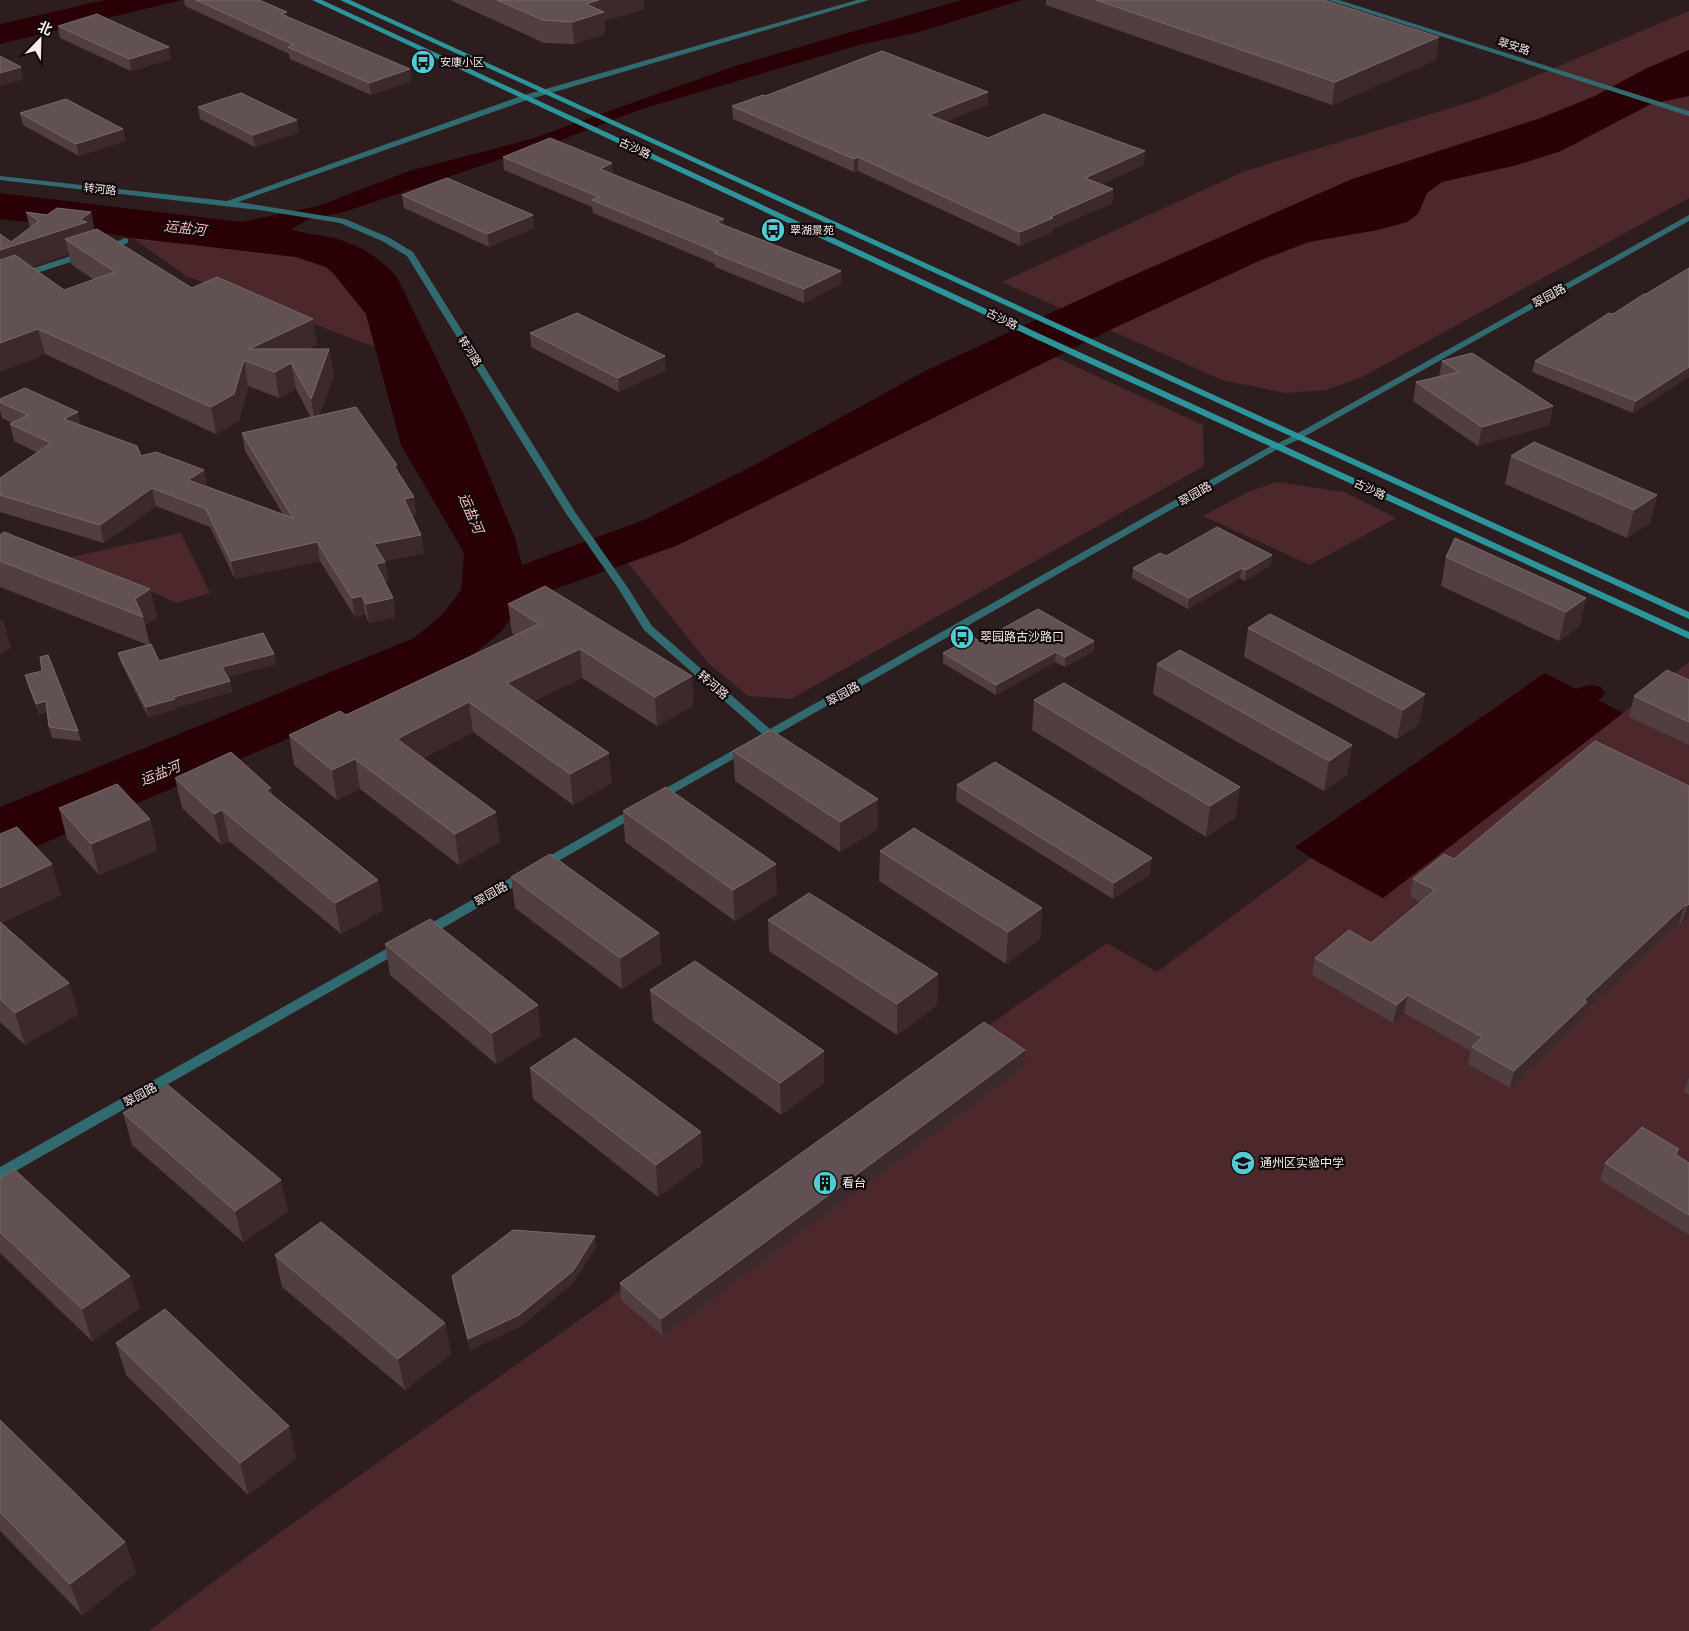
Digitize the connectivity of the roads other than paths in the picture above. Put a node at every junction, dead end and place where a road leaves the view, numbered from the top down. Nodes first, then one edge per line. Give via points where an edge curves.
1 (316, 0) edge
2 (344, 0) edge
3 (866, 0) edge
4 (1332, 0) edge
5 (546, 91) junction
6 (524, 98) junction
7 (1689, 114) edge
8 (0, 178) edge
9 (226, 203) junction
10 (1689, 218) edge
11 (125, 241) dead end
12 (0, 282) edge
13 (1296, 437) junction
14 (1278, 446) junction
15 (1689, 616) edge
16 (1689, 636) edge
17 (769, 734) junction
18 (0, 1174) edge

1 - 6 main road, 古沙路
2 - 5 main road, 古沙路
3 - 5 street
4 - 7 street, 翠安路
5 - 6 street
5 - 13 main road, 古沙路
6 - 9 street
6 - 14 main road, 古沙路
8 - 9 street, 转河路
9 - 17 street, 转河路 via 342,221 385,239 410,254 570,512 648,628
10 - 13 street, 翠园路
11 - 12 street
13 - 14 street, 翠园路
13 - 15 main road, 古沙路
14 - 16 main road, 古沙路
14 - 17 street, 翠园路
17 - 18 street, 翠园路

